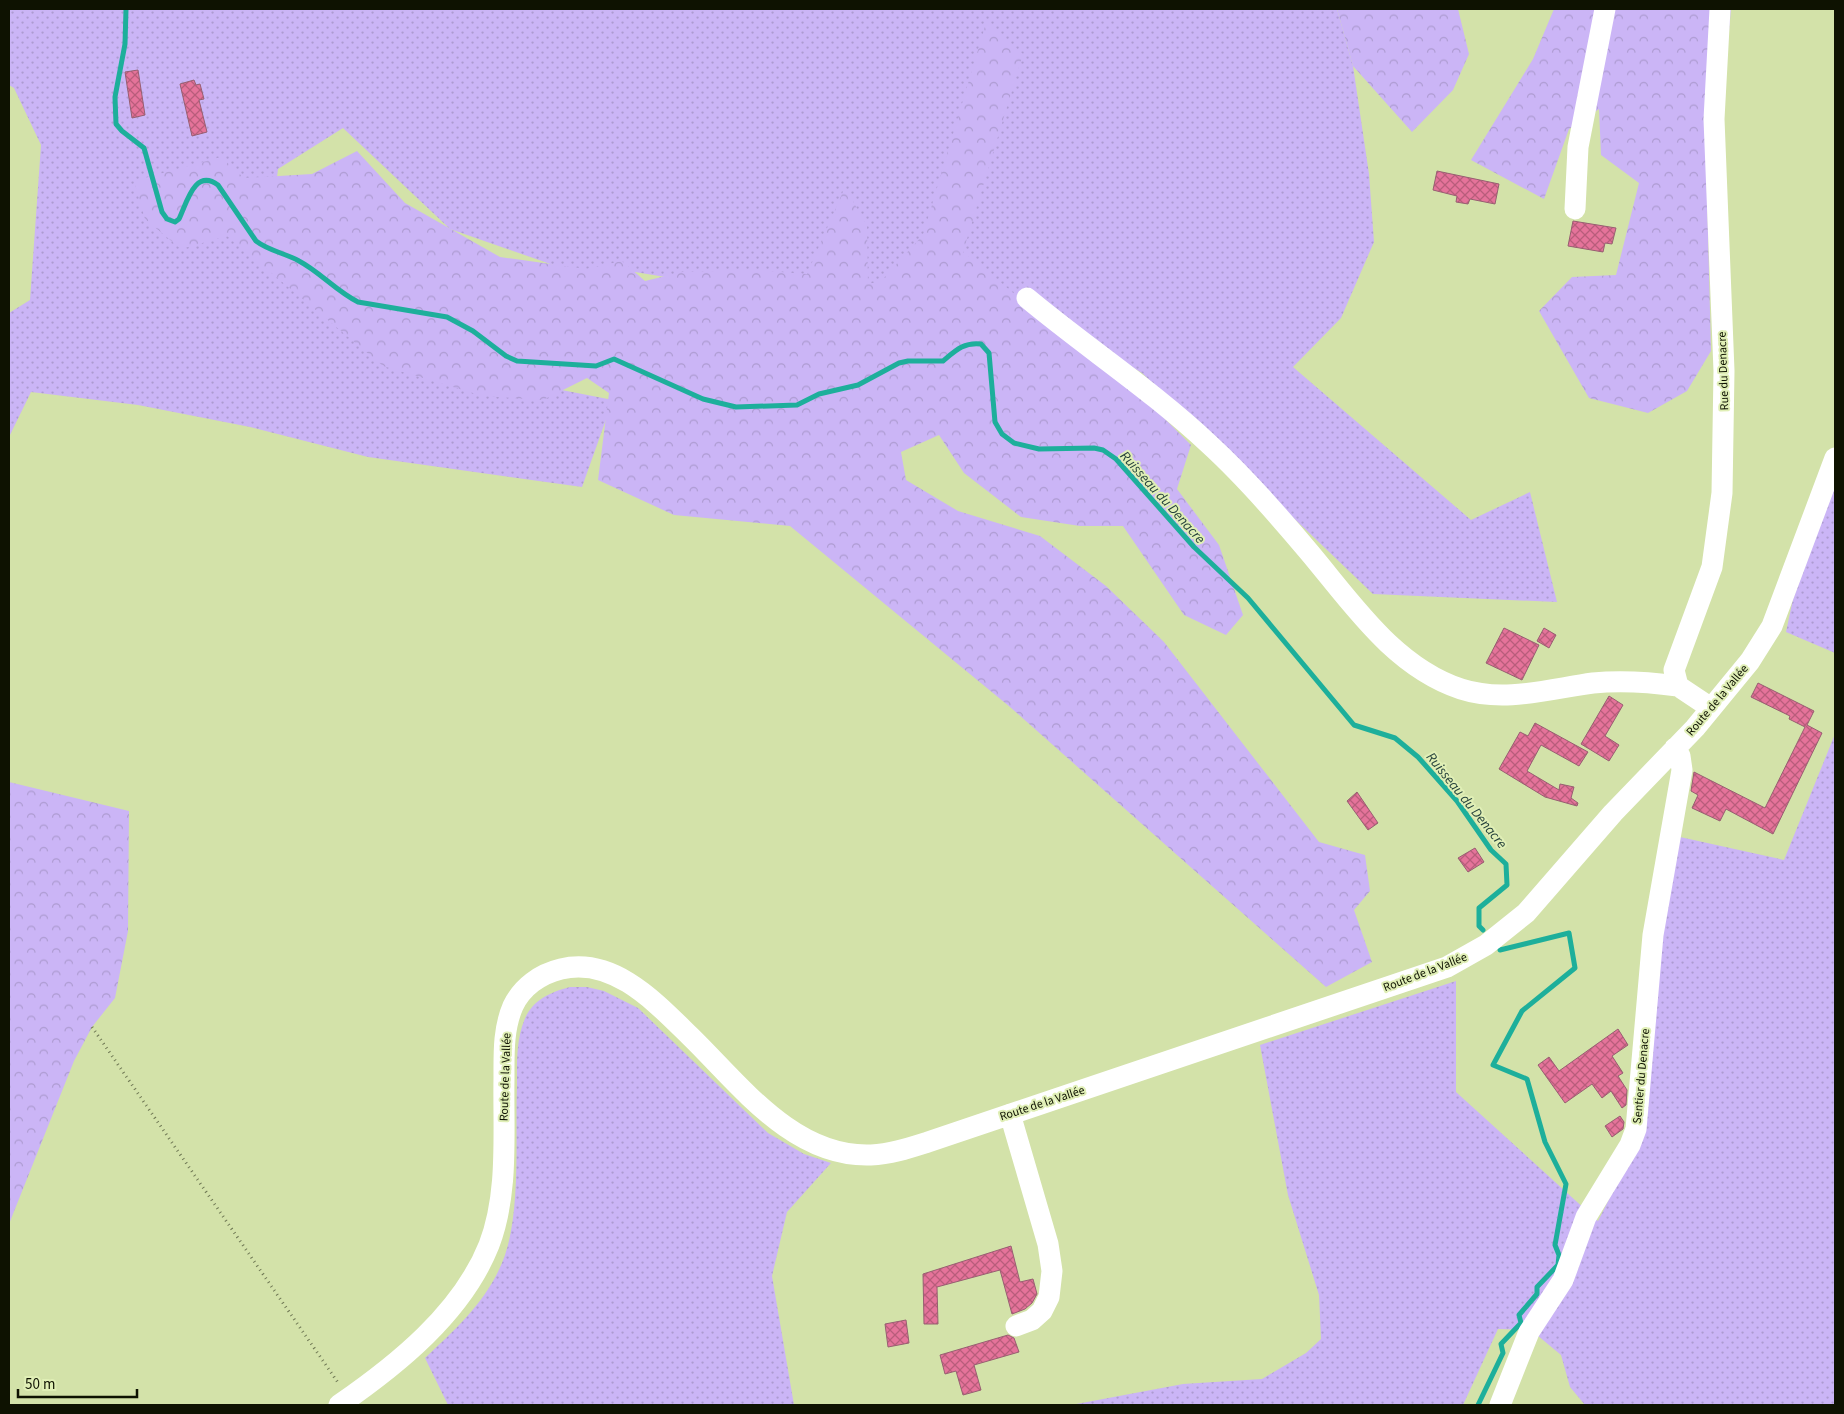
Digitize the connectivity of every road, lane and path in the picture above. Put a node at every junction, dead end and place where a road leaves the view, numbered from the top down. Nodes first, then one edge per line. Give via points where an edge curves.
1 (1605, 9) edge
2 (1720, 9) edge
3 (1575, 209) dead end
4 (1027, 298) dead end
5 (1835, 458) edge
6 (1678, 686) junction
7 (1711, 708) junction
8 (1675, 748) junction
9 (92, 1027) dead end
10 (1010, 1114) junction
11 (1016, 1326) dead end
12 (344, 1402) edge
13 (1500, 1405) edge

1 - 3 street via 1578,147
2 - 6 street, Rue du Denacre via 1714,119 1724,372 1722,493 1712,567 1676,663 1674,677
4 - 6 street via 1134,379 1206,441 1255,490 1374,629 1412,662 1443,682 1489,695 1523,694 1595,683 1642,681
5 - 7 street, Route de la Vallée via 1772,626 1750,661
6 - 7 street
7 - 8 street, Route de la Vallée
8 - 10 street, Route de la Vallée via 1526,913 1468,957 1420,977
8 - 13 street, Sentier du Denacre via 1682,770 1653,935 1636,1129 1630,1145 1586,1217 1563,1280 1529,1332
9 - 12 path via 321,1356
10 - 11 street via 1048,1244 1052,1271 1049,1297 1042,1311 1032,1320
10 - 12 street, Route de la Vallée via 888,1153 860,1155 830,1149 800,1136 776,1120 665,1012 630,983 590,968 563,968 544,975 522,991 507,1025 501,1189 494,1228 485,1254 463,1292 425,1334

